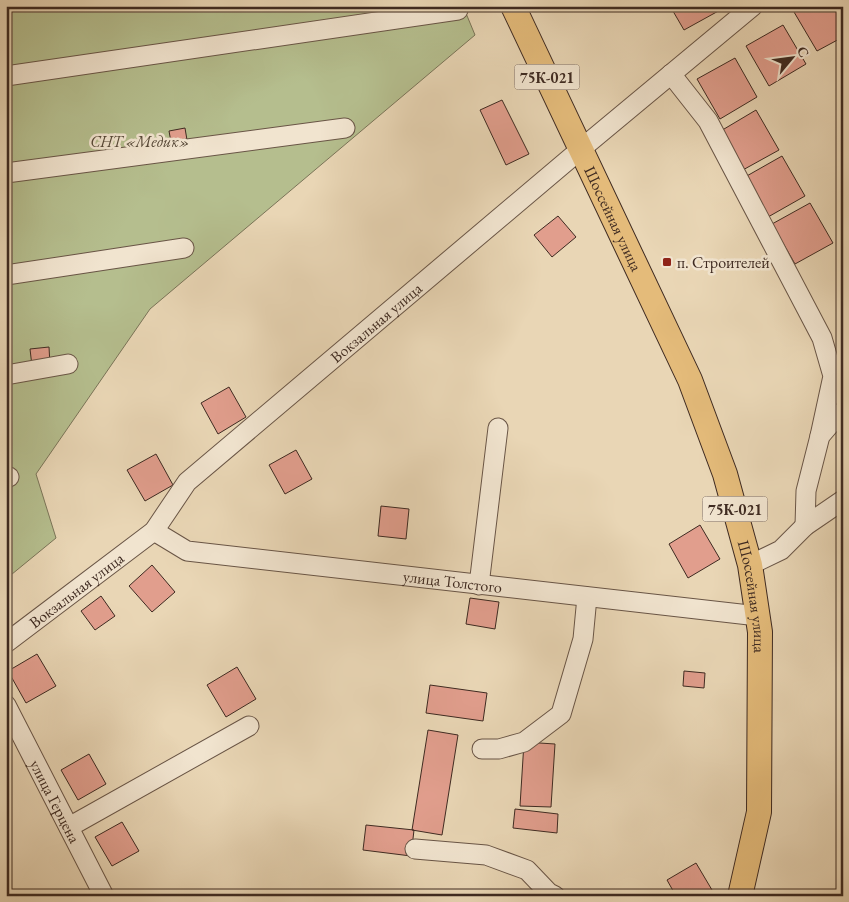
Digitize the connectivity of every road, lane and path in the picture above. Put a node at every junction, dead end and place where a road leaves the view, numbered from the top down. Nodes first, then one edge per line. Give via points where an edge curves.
1 (514, 6) edge
2 (753, 6) edge
3 (458, 10) dead end
4 (671, 74) junction
5 (6, 76) edge
6 (345, 128) dead end
7 (581, 149) junction
8 (6, 173) edge
9 (184, 248) dead end
10 (6, 274) edge
11 (68, 364) dead end
12 (6, 376) edge
13 (843, 412) edge
14 (498, 428) dead end
15 (820, 436) junction
16 (843, 500) edge
17 (805, 526) junction
18 (154, 531) junction
19 (750, 565) junction
20 (479, 585) junction
21 (587, 597) junction
22 (758, 616) junction
23 (6, 643) edge
24 (6, 705) edge
25 (249, 726) dead end
26 (482, 749) dead end
27 (69, 827) junction
28 (415, 848) dead end
29 (104, 896) edge
30 (555, 896) edge
31 (740, 896) edge

1 - 7 main road, 75К-021
2 - 4 street, Вокзальная улица
3 - 5 street
4 - 7 street, Вокзальная улица
4 - 15 street via 708,121 822,338 833,376
6 - 8 street
7 - 18 street, Вокзальная улица via 187,482
7 - 19 main road, Шоссейная улица / 75К-021 via 690,380 725,474
9 - 10 street
11 - 12 street
13 - 15 street
14 - 20 street
15 - 17 street via 806,491
16 - 17 street
17 - 19 street via 781,550
18 - 20 street, улица Толстого via 187,551
18 - 23 street, Вокзальная улица
19 - 22 main road, Шоссейная улица / 75К-021
20 - 21 street, улица Толстого
21 - 22 street, улица Толстого
21 - 26 street via 582,639 561,714 524,742 499,749
22 - 31 main road, Шоссейная улица / 75К-021 via 759,812
24 - 27 street, улица Герцена
25 - 27 street
27 - 29 street, улица Герцена
28 - 30 street via 486,855 527,870

